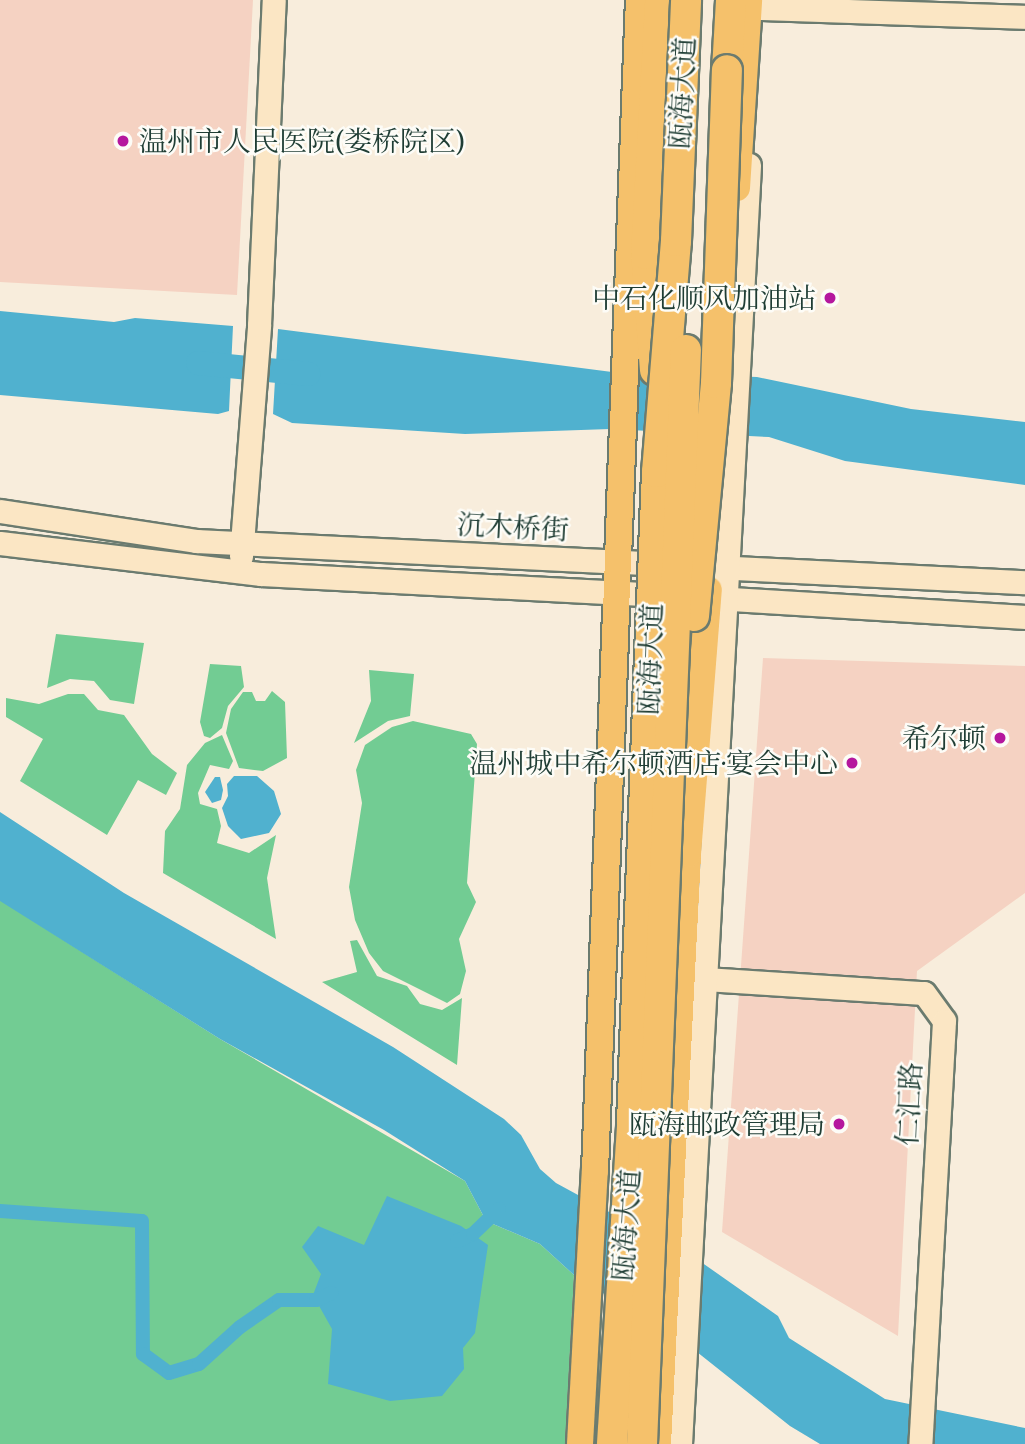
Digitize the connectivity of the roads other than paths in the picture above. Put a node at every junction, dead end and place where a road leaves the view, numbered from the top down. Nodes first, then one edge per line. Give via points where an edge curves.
1 (274, 0) edge
2 (639, 0) edge
3 (660, 0) edge
4 (686, 0) edge
5 (704, 0) edge
6 (749, 2) edge
7 (1025, 17) edge
8 (657, 472) junction
9 (0, 510) edge
10 (0, 543) edge
11 (241, 543) junction
12 (618, 562) junction
13 (720, 567) junction
14 (240, 571) junction
15 (1025, 582) edge
16 (617, 593) junction
17 (718, 598) junction
18 (1025, 617) edge
19 (670, 825) junction
20 (688, 854) junction
21 (709, 913) junction
22 (705, 979) junction
23 (680, 1249) junction
24 (675, 1338) junction
25 (612, 1441) edge
26 (580, 1444) edge
27 (642, 1444) edge
28 (658, 1444) edge
29 (680, 1444) edge
30 (920, 1444) edge

1 - 11 street via 259,325
2 - 12 main road, 瓯海大道
3 - 8 highway, bridge via 646,254 654,328
4 - 8 highway, 瓯海大道, bridge via 676,241
5 - 19 highway, 瓯海大道, bridge via 690,231
6 - 7 street
6 - 13 main road, 瓯海大道
6 - 19 highway, bridge via 727,70 716,383
8 - 25 highway, 瓯海大道, bridge via 632,1123
9 - 11 street, 沉木桥街 via 196,541
10 - 14 street
11 - 12 street, 沉木桥街
11 - 14 street
12 - 13 street, 沉木桥街
12 - 16 main road, 瓯海大道
13 - 15 street, 沉木桥街
13 - 17 main road, 瓯海大道
14 - 16 street
16 - 17 street
16 - 26 main road, 瓯海大道
17 - 18 street
17 - 20 main road, 瓯海大道
17 - 21 street
19 - 27 highway, 瓯海大道, bridge
20 - 21 street
20 - 23 main road, 瓯海大道
21 - 22 street
22 - 23 street
22 - 30 street, 仁汇路 via 925,993 944,1021
23 - 24 main road, 瓯海大道
24 - 28 main road, 瓯海大道
24 - 29 street

